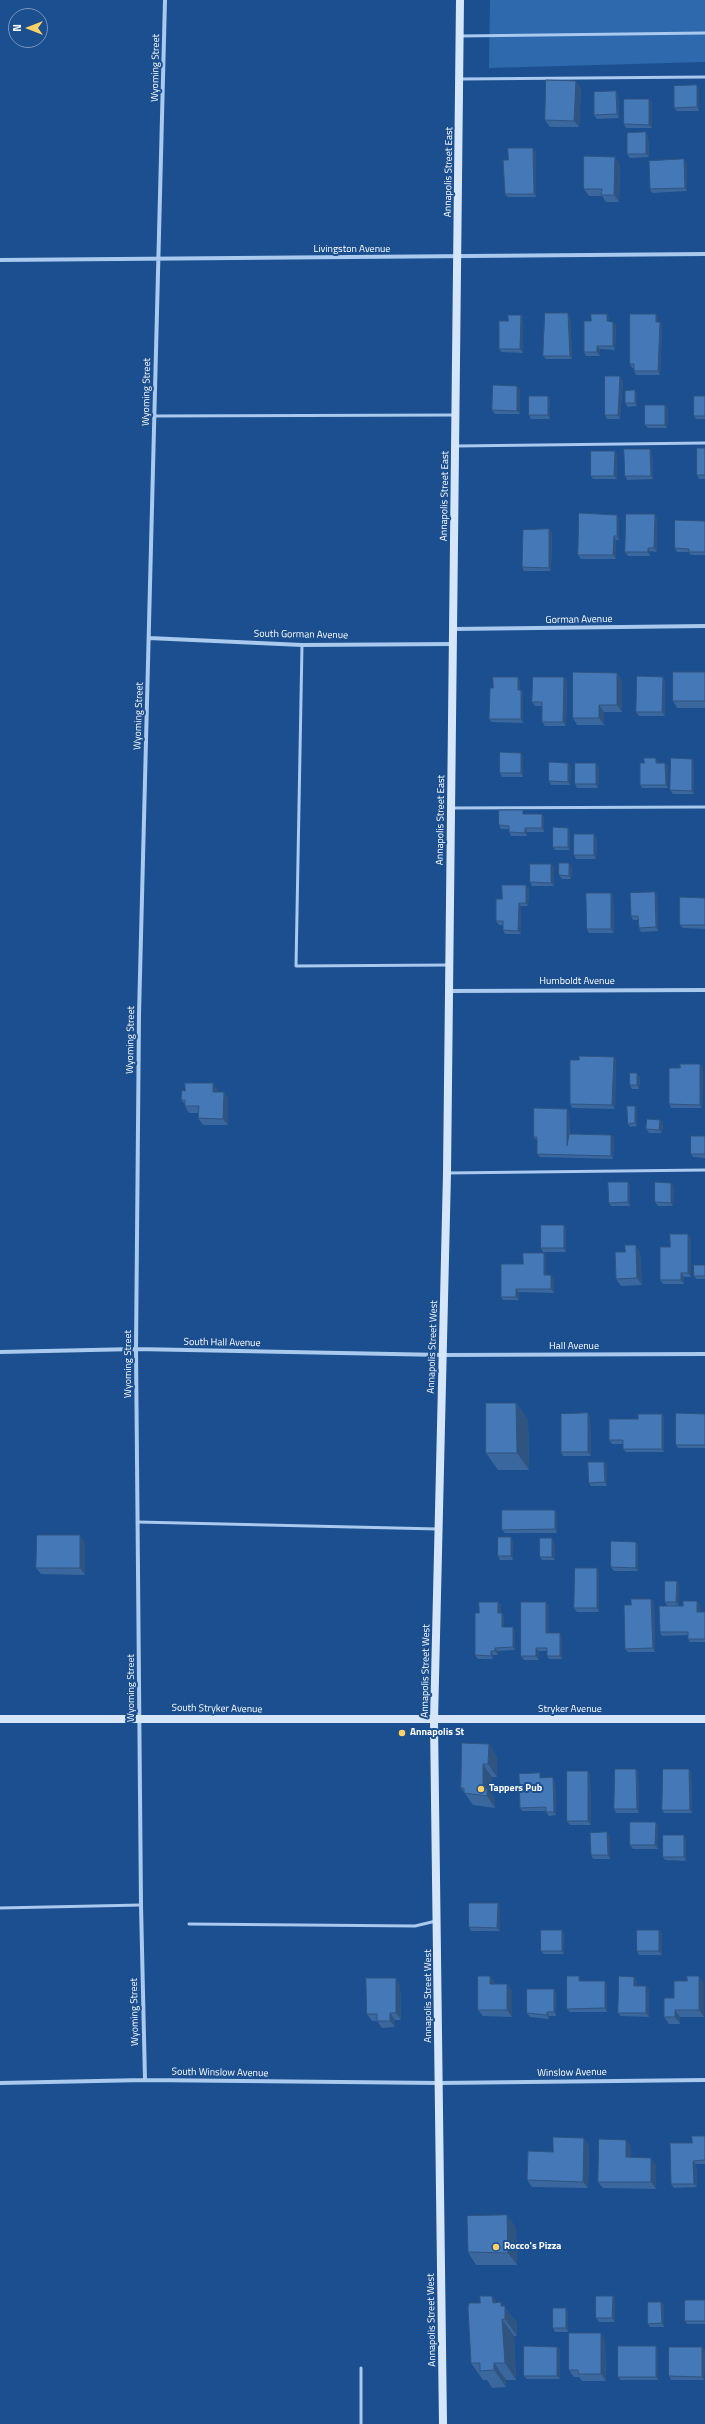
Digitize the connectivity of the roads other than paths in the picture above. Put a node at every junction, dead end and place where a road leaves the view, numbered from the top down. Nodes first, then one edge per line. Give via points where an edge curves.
1 (165, 0) edge
2 (460, 0) edge
3 (705, 33) edge
4 (460, 36) junction
5 (705, 77) edge
6 (460, 79) junction
7 (705, 254) edge
8 (458, 257) junction
9 (159, 259) junction
10 (0, 260) edge
11 (455, 415) junction
12 (155, 416) junction
13 (705, 443) edge
14 (455, 446) junction
15 (705, 626) edge
16 (453, 629) junction
17 (149, 638) junction
18 (453, 644) junction
19 (302, 645) junction
20 (705, 807) edge
21 (451, 808) junction
22 (450, 965) junction
23 (705, 990) edge
24 (449, 991) junction
25 (705, 1170) edge
26 (447, 1173) junction
27 (136, 1349) junction
28 (0, 1352) edge
29 (705, 1354) edge
30 (443, 1355) junction
31 (138, 1522) junction
32 (438, 1528) junction
33 (140, 1718) junction
34 (705, 1719) edge
35 (0, 1720) edge
36 (434, 1720) junction
37 (141, 1905) junction
38 (0, 1908) edge
39 (438, 1921) junction
40 (189, 1924) dead end
41 (145, 2080) junction
42 (705, 2080) edge
43 (0, 2083) edge
44 (439, 2083) junction
45 (361, 2368) dead end
46 (361, 2424) edge
47 (443, 2424) edge

1 - 9 street, Wyoming Street
2 - 4 street, Annapolis Street East
3 - 4 lane
4 - 6 street, Annapolis Street East
5 - 6 lane
6 - 8 street, Annapolis Street East
7 - 8 street, Livingston Avenue
8 - 9 street, Livingston Avenue
8 - 11 street, Annapolis Street East
9 - 10 street, Livingston Avenue
9 - 12 street, Wyoming Street
11 - 12 lane
11 - 14 street, Annapolis Street East
12 - 17 street, Wyoming Street
13 - 14 lane
14 - 16 street, Annapolis Street East
15 - 16 street, Gorman Avenue
16 - 18 street, Annapolis Street East
17 - 19 street, South Gorman Avenue
17 - 27 street, Wyoming Street via 139,1014
18 - 19 street, South Gorman Avenue
18 - 21 street, Annapolis Street East
19 - 22 lane via 296,966
20 - 21 lane
21 - 22 street, Annapolis Street East
22 - 24 street, Annapolis Street East
23 - 24 street, Humboldt Avenue
24 - 26 street, Annapolis Street West
25 - 26 lane
26 - 30 street, Annapolis Street West
27 - 28 street, South Hall Avenue
27 - 30 street, South Hall Avenue
27 - 31 street, Wyoming Street
29 - 30 street, Hall Avenue
30 - 32 street, Annapolis Street West
31 - 32 lane
31 - 33 street, Wyoming Street
32 - 36 street, Annapolis Street West
33 - 35 street, South Stryker Avenue
33 - 36 street, South Stryker Avenue
33 - 37 street, Wyoming Street
34 - 36 street, Stryker Avenue
36 - 39 street, Annapolis Street West
37 - 38 lane
37 - 41 street, Wyoming Street
39 - 40 lane via 415,1926
39 - 44 street, Annapolis Street West
41 - 43 street, South Winslow Avenue
41 - 44 street, South Winslow Avenue
42 - 44 street, Winslow Avenue
44 - 47 street, Annapolis Street West
45 - 46 lane

